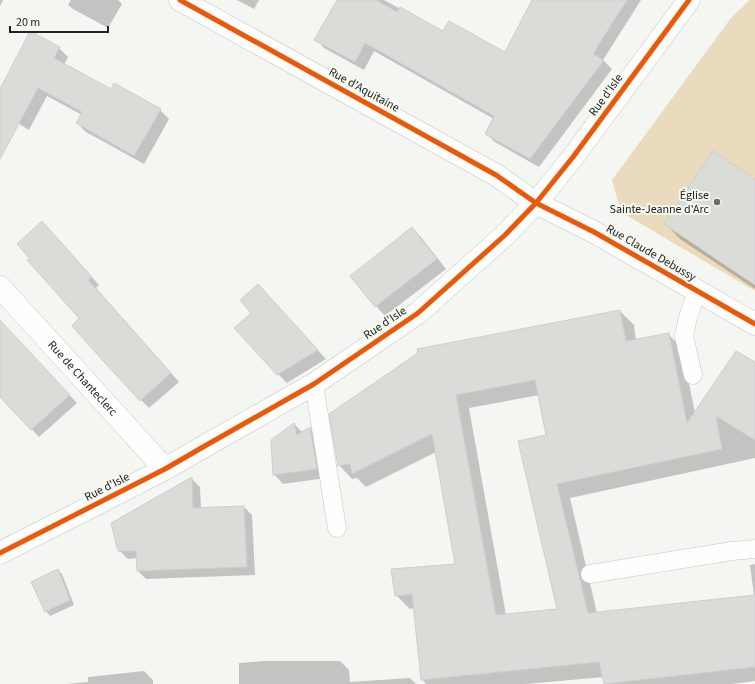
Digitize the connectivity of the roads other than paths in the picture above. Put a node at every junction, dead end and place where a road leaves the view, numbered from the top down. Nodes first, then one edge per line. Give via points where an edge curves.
1 (180, 0) edge
2 (689, 0) edge
3 (536, 203) junction
4 (0, 287) edge
5 (697, 291) junction
6 (755, 324) edge
7 (693, 376) dead end
8 (314, 384) junction
9 (165, 469) junction
10 (337, 528) dead end
11 (755, 549) edge
12 (0, 553) edge
13 (590, 574) dead end

1 - 3 street, Rue d'Aquitaine via 496,175
2 - 3 street, Rue d'Isle
3 - 5 street, Rue Claude Debussy via 594,232
3 - 8 street, Rue d'Isle via 505,235 418,313
4 - 9 street, Rue de Chanteclerc
5 - 6 street, Rue Claude Debussy
5 - 7 lane via 684,336
8 - 9 street, Rue d'Isle
8 - 10 lane
9 - 12 street, Rue d'Isle
11 - 13 lane

